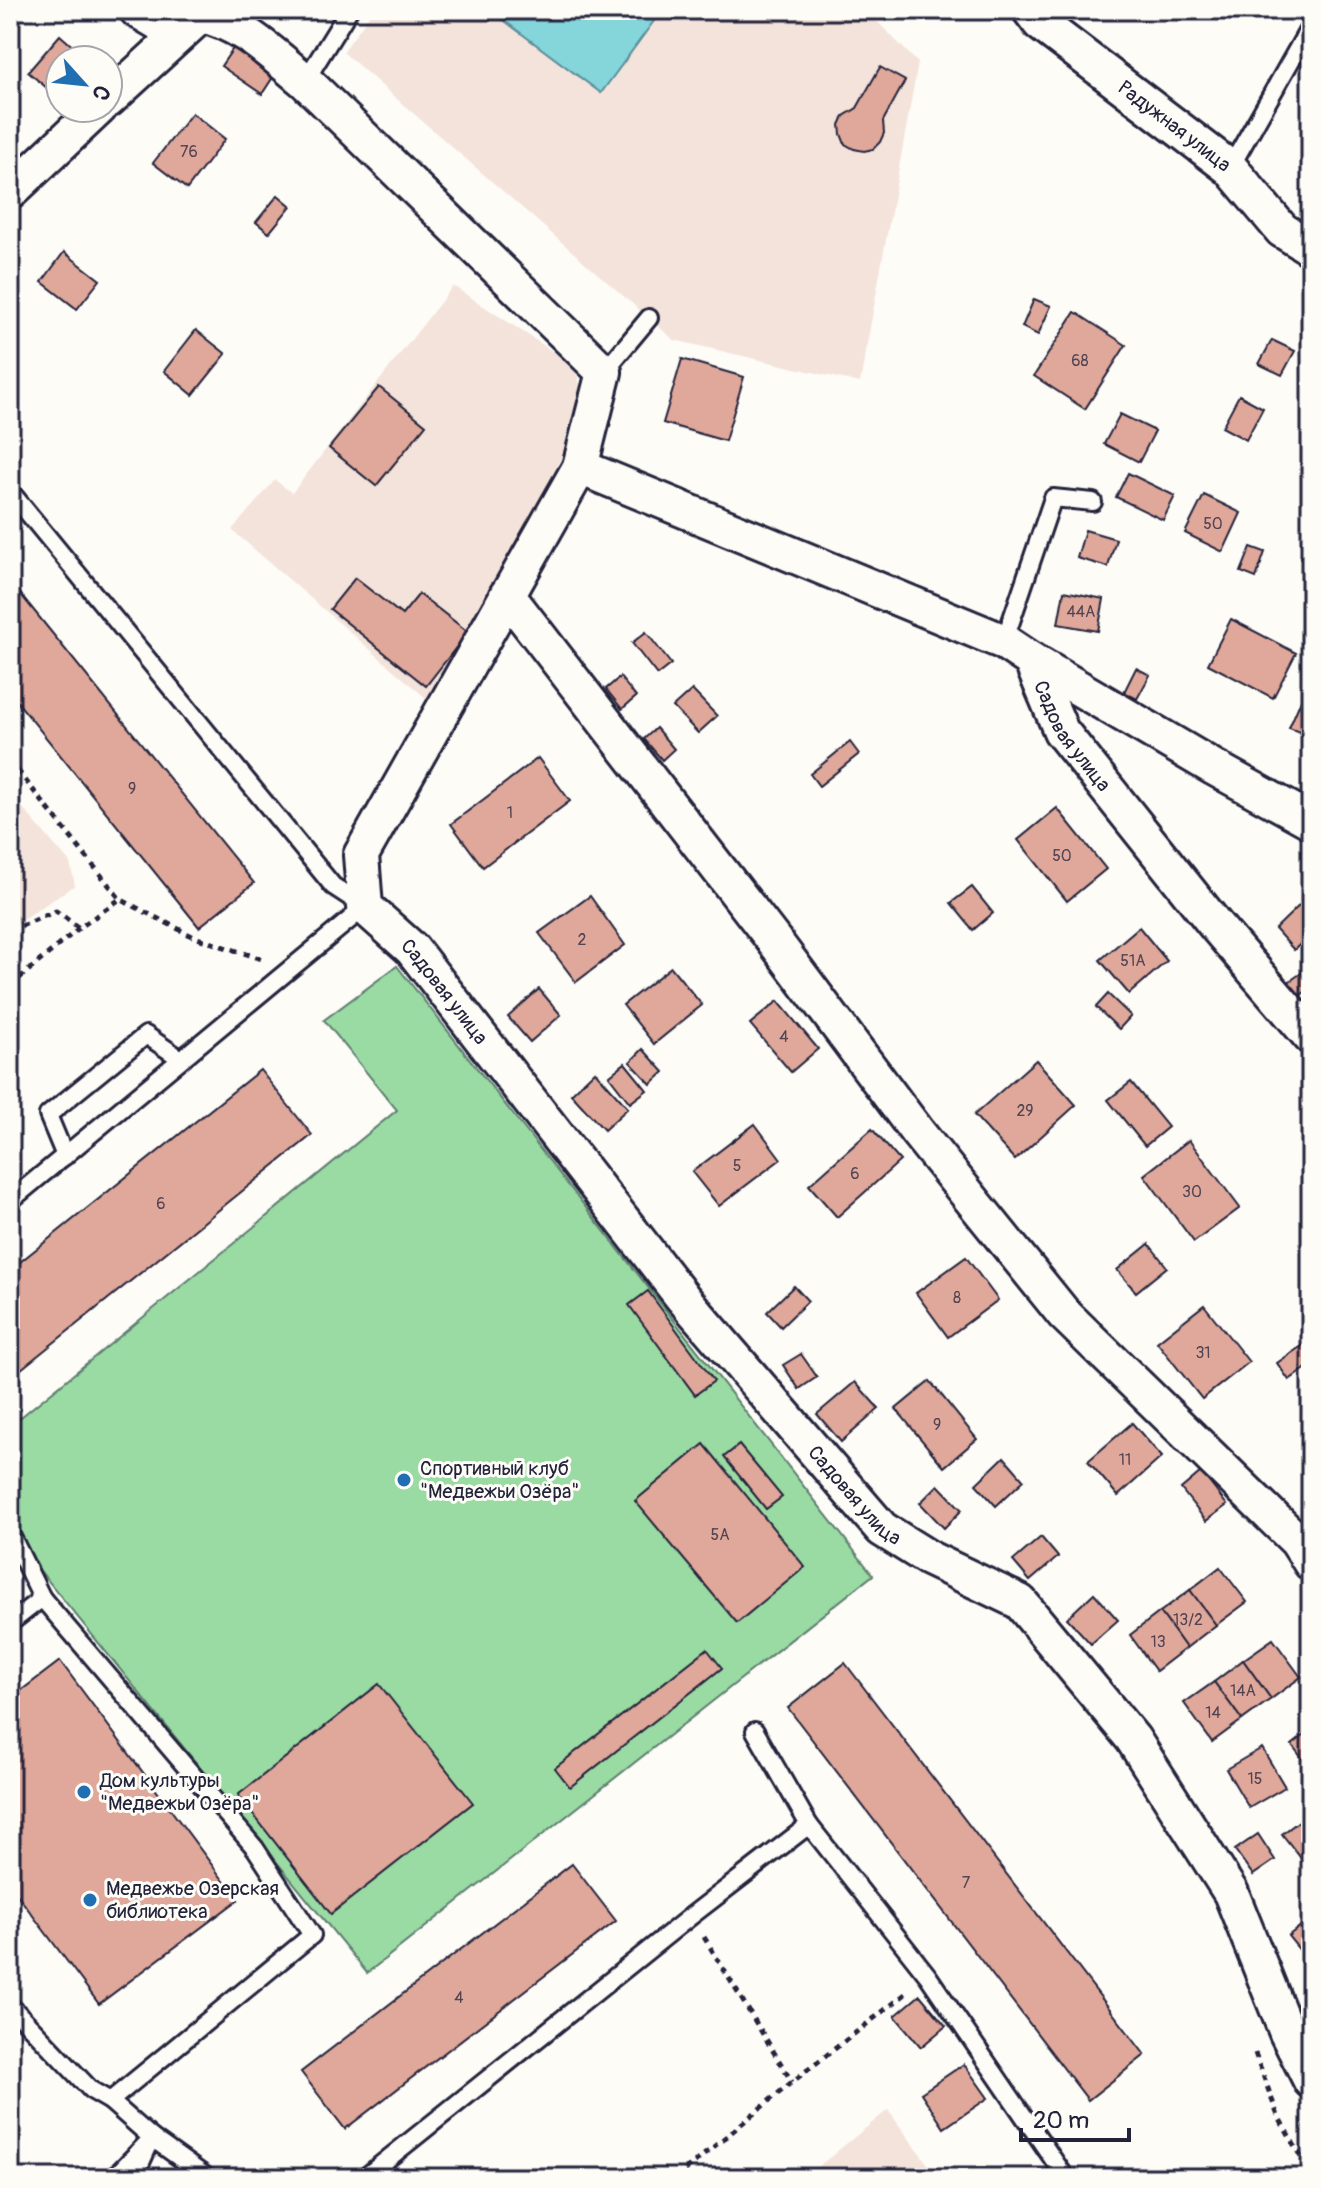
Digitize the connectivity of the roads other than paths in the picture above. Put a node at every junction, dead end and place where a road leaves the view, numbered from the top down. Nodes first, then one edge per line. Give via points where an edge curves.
1 (137, 10) edge
2 (349, 10) edge
3 (1030, 10) edge
4 (1311, 25) edge
5 (178, 34) junction
6 (305, 81) junction
7 (124, 85) edge
8 (82, 124) edge
9 (1230, 168) junction
10 (10, 192) edge
11 (1311, 248) edge
12 (649, 318) dead end
13 (604, 372) junction
14 (580, 467) junction
15 (10, 491) edge
16 (1093, 502) dead end
17 (507, 595) junction
18 (1018, 651) junction
19 (1311, 821) edge
20 (365, 907) junction
21 (1311, 1037) edge
22 (181, 1059) junction
23 (65, 1156) junction
24 (10, 1201) edge
25 (10, 1538) edge
26 (1311, 1563) edge
27 (42, 1598) junction
28 (10, 1623) edge
29 (755, 1731) dead end
30 (809, 1825) junction
31 (10, 2005) edge
32 (1311, 2081) edge
33 (110, 2101) junction
34 (152, 2138) junction
35 (113, 2178) edge
36 (134, 2178) edge
37 (208, 2178) edge
38 (364, 2178) edge
39 (1066, 2178) edge

1 - 5 street
2 - 6 lane
3 - 9 street, Радужная улица via 1040,23
4 - 9 lane
5 - 6 street via 201,15 221,19
5 - 7 street
6 - 13 street
8 - 10 street
9 - 11 street, Радужная улица via 1282,230
12 - 13 lane
13 - 14 street
14 - 17 street
14 - 18 street
15 - 20 lane via 333,886
16 - 18 lane via 1053,498
17 - 20 street via 361,855
17 - 26 street via 918,1133 1064,1314 1297,1541
18 - 19 street
18 - 21 street, Садовая улица via 1061,731
20 - 22 lane
20 - 32 street, Садовая улица via 412,949 683,1298 882,1529 930,1559 1020,1602 1133,1739 1231,1893
22 - 23 lane
22 - 23 lane via 146,1035 48,1115
23 - 24 lane
25 - 27 lane
27 - 28 lane
27 - 33 lane via 255,1848 312,1935
29 - 30 lane
30 - 38 lane
30 - 39 lane via 928,1976
31 - 33 lane via 91,2090
33 - 34 lane
34 - 35 lane
34 - 36 lane
34 - 37 lane

